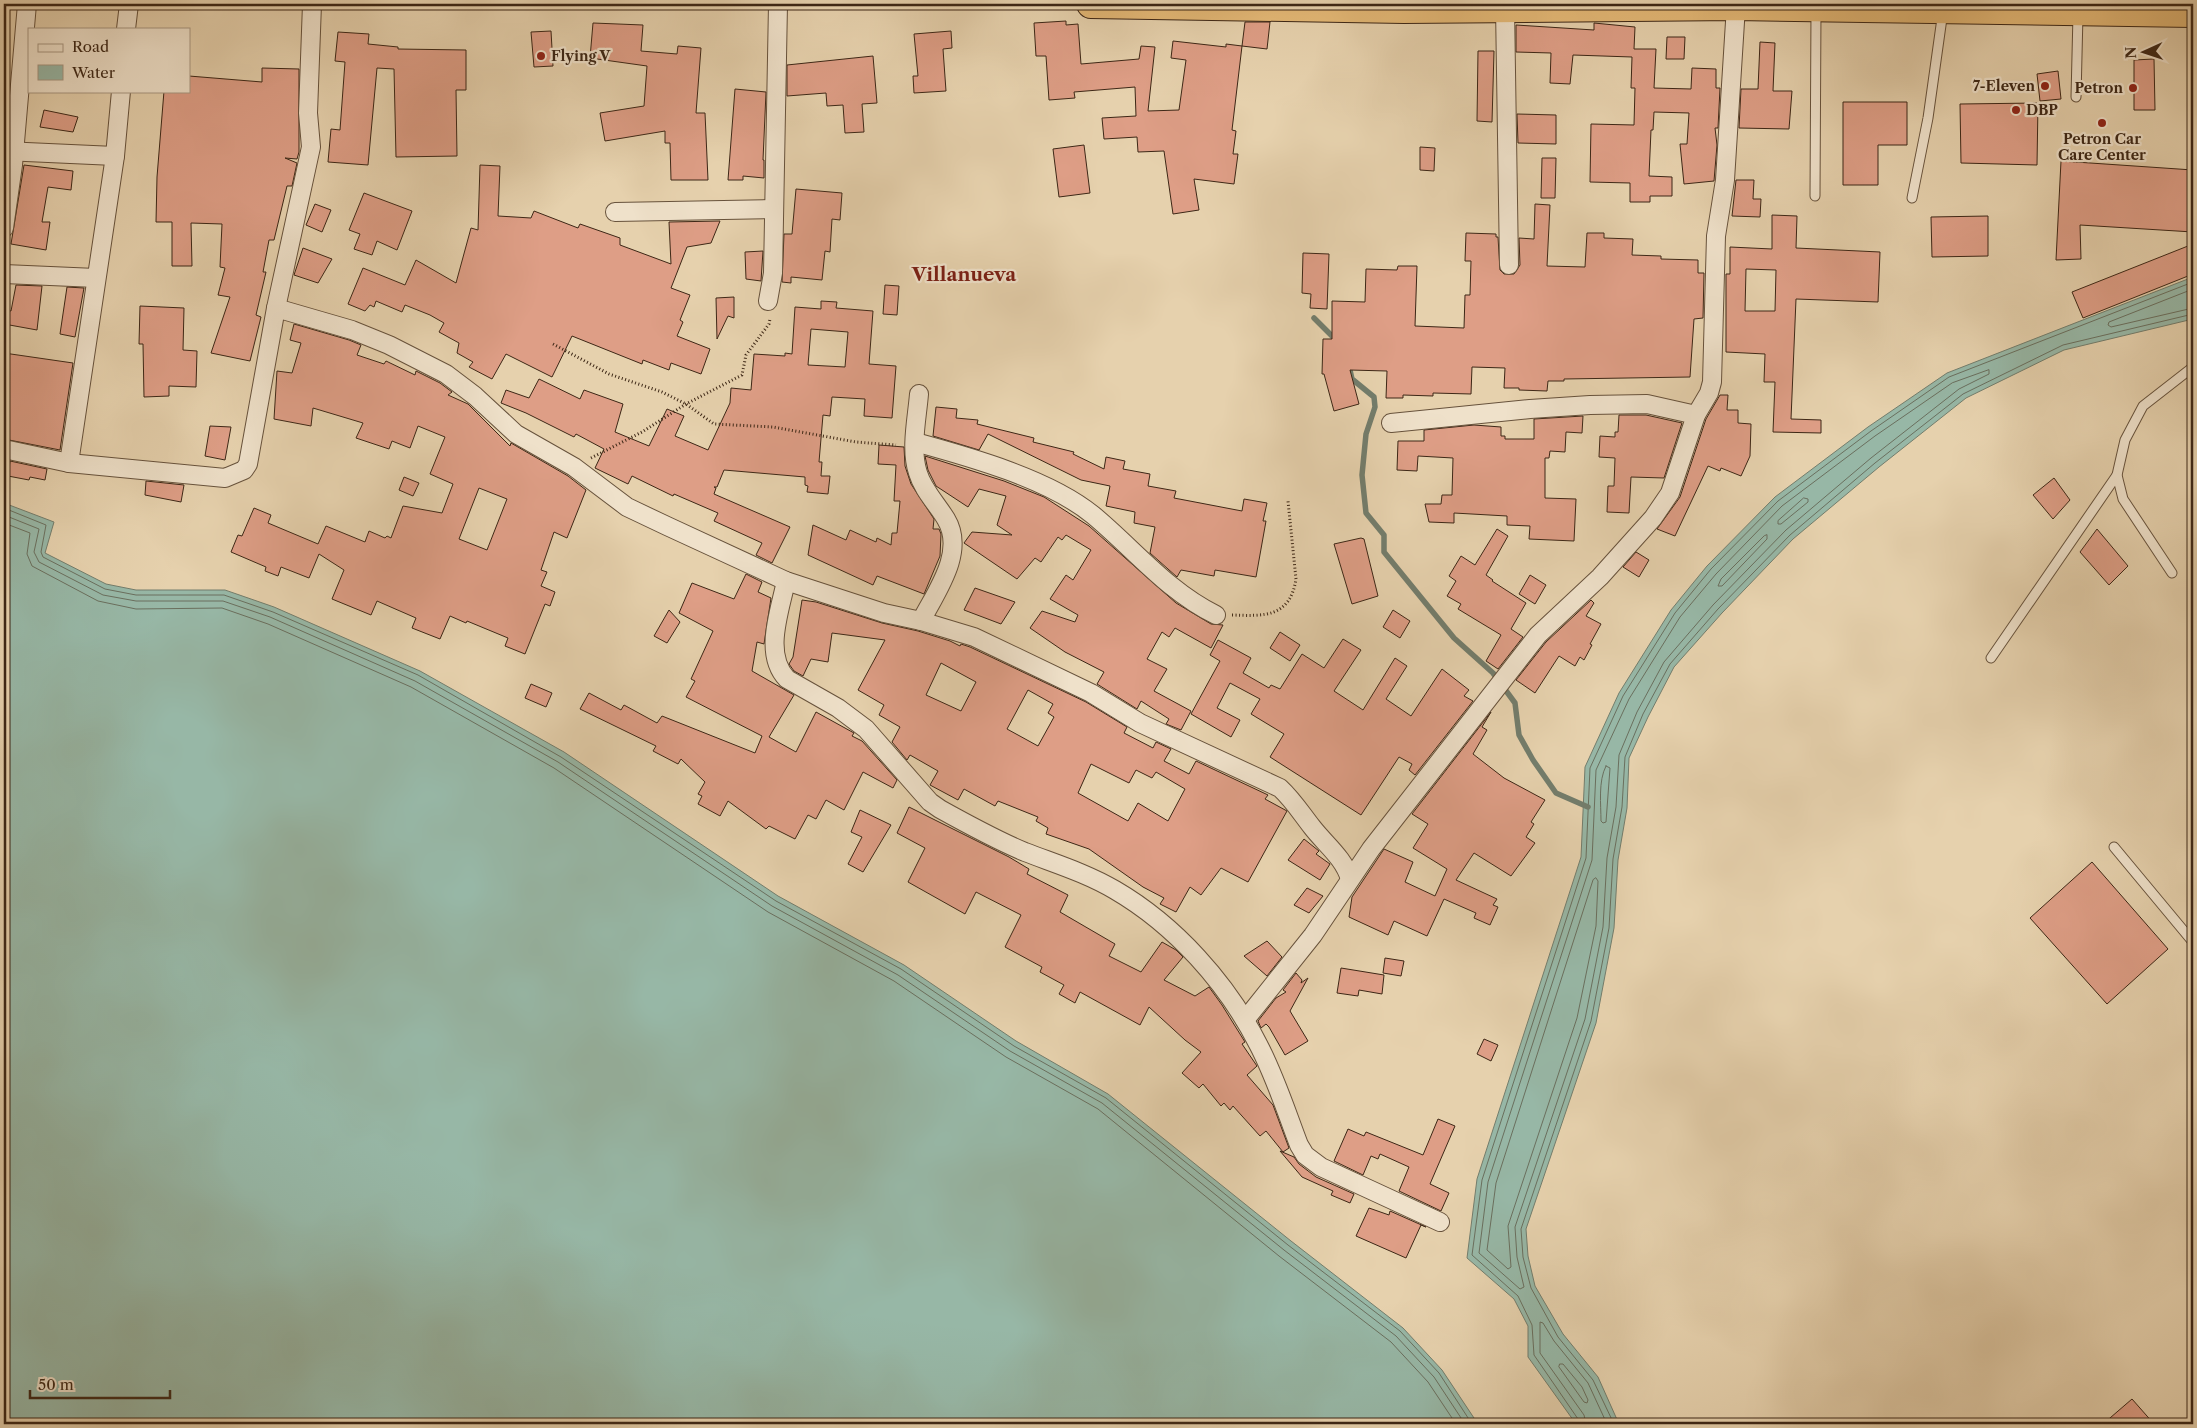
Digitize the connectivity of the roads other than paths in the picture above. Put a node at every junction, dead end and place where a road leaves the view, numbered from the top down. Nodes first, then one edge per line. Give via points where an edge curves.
1 (28, 4) edge
2 (129, 4) edge
3 (312, 4) edge
4 (778, 4) edge
5 (1091, 4) edge
6 (1404, 6) edge
7 (1736, 6) junction
8 (1505, 7) junction
9 (1816, 8) junction
10 (1944, 8) junction
11 (2078, 11) junction
12 (2193, 13) edge
13 (126, 28) edge
14 (121, 92) edge
15 (2076, 97) dead end
16 (9, 152) edge
17 (115, 156) junction
18 (1815, 196) dead end
19 (1912, 198) dead end
20 (774, 209) junction
21 (615, 212) dead end
22 (4, 228) edge
23 (1509, 265) dead end
24 (4, 274) edge
25 (96, 278) junction
26 (768, 301) road end
27 (276, 308) junction
28 (2193, 367) edge
29 (919, 394) dead end
30 (1696, 415) junction
31 (1391, 423) dead end
32 (915, 444) junction
33 (4, 449) edge
34 (69, 463) junction
35 (2117, 475) junction
36 (2172, 573) dead end
37 (786, 581) junction
38 (1216, 615) road end
39 (921, 621) junction
40 (1991, 658) dead end
41 (2114, 847) dead end
42 (1350, 880) junction
43 (2193, 942) edge
44 (1245, 1020) junction
45 (1440, 1222) dead end

1 - 16 street
2 - 13 street
3 - 27 street via 308,113 311,147
4 - 20 street
5 - 6 highway
6 - 8 highway
7 - 8 highway
7 - 9 highway
7 - 30 street via 1725,180 1716,236 1712,382
8 - 23 street
9 - 10 highway
9 - 18 lane
10 - 11 highway
10 - 19 lane
11 - 12 highway
11 - 15 lane
14 - 17 street
16 - 17 street
16 - 22 street
17 - 25 street
20 - 21 street
20 - 26 street via 773,273
24 - 25 street
25 - 34 street
27 - 34 street via 248,464 244,470 225,478 209,478
27 - 37 street via 352,330 446,374 516,434 574,467 627,506
28 - 35 lane via 2143,406 2125,440
29 - 32 street
30 - 31 street via 1647,404 1590,405
30 - 42 street via 1670,493 1653,518 1600,577 1538,635
32 - 38 street via 970,457 1045,485 1067,497 1093,515 1175,590
32 - 39 street via 918,474 947,520 953,546 942,580
33 - 34 street
35 - 36 lane via 2123,499
35 - 40 lane
37 - 39 street via 884,613
37 - 44 street via 774,650 780,672 787,679 854,718 940,809 1024,852 1073,868 1116,890 1155,918 1213,975
39 - 42 street via 974,637 1091,693 1140,723 1280,788 1292,798 1310,826 1341,860
41 - 43 lane
42 - 44 street via 1313,935
44 - 45 street via 1265,1058 1299,1145 1306,1155 1333,1173

